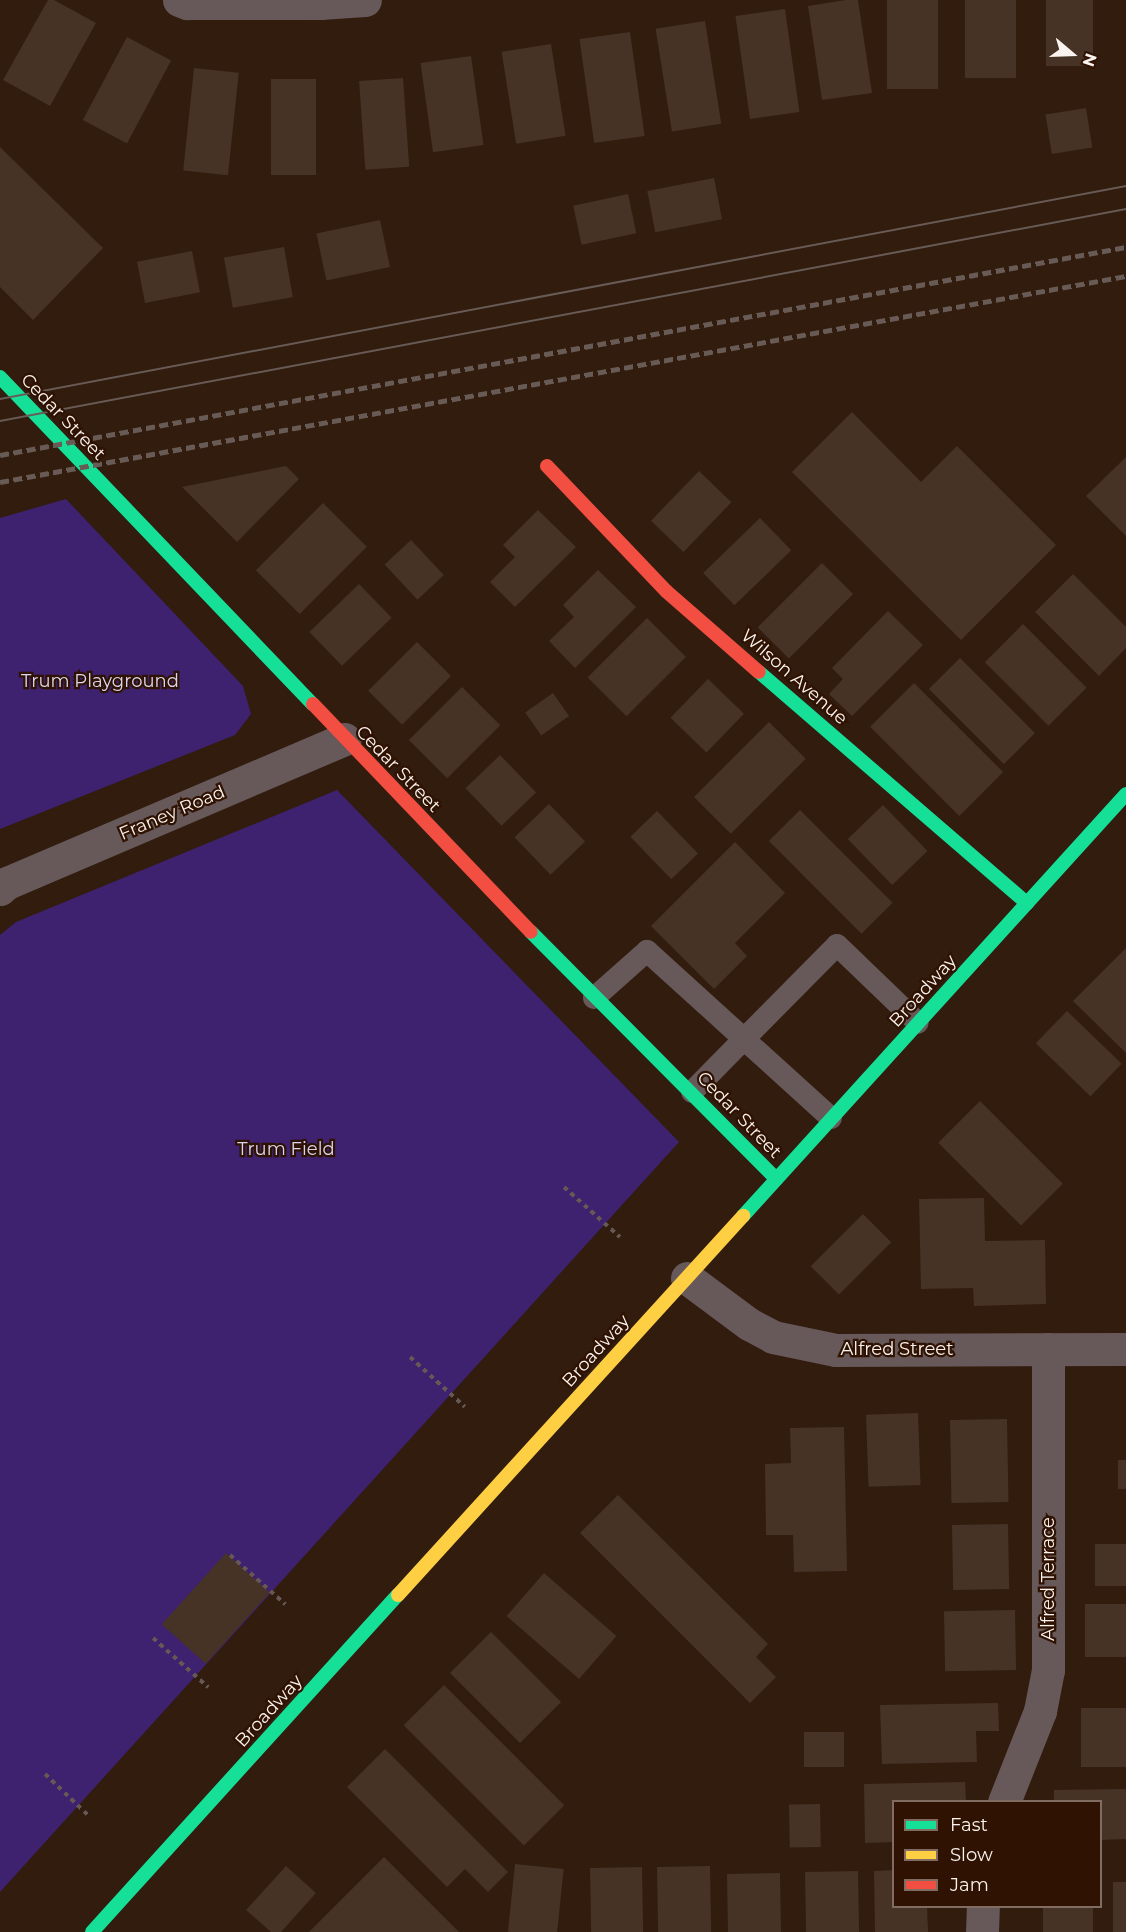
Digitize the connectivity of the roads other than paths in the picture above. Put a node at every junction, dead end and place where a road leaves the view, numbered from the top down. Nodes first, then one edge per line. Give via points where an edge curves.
1 (179, 0) edge
2 (365, 0) edge
3 (0, 377) edge
4 (547, 466) dead end
5 (345, 739) junction
6 (1126, 794) edge
7 (0, 889) edge
8 (1027, 903) junction
9 (594, 999) junction
10 (918, 1023) junction
11 (744, 1039) junction
12 (692, 1092) junction
13 (831, 1118) junction
14 (776, 1179) junction
15 (687, 1278) junction
16 (1048, 1349) junction
17 (1126, 1349) edge
18 (1005, 1800) edge
19 (983, 1908) edge
20 (92, 1932) edge
21 (982, 1932) edge

1 - 2 street
3 - 5 street, Cedar Street
4 - 8 street, Wilson Avenue via 666,591
5 - 7 street, Franey Road
5 - 9 street, Cedar Street
6 - 8 street, Broadway
8 - 10 street, Broadway
9 - 11 lane via 647,951
9 - 12 street, Cedar Street
10 - 11 lane via 837,945
10 - 13 street, Broadway
11 - 12 lane
11 - 13 lane
12 - 14 street, Cedar Street
13 - 14 street, Broadway
14 - 15 street, Broadway
15 - 16 street, Alfred Street via 773,1337 836,1350
15 - 20 street, Broadway
16 - 17 street, Alfred Street
16 - 18 street, Alfred Terrace via 1048,1670 1040,1711
19 - 21 street

